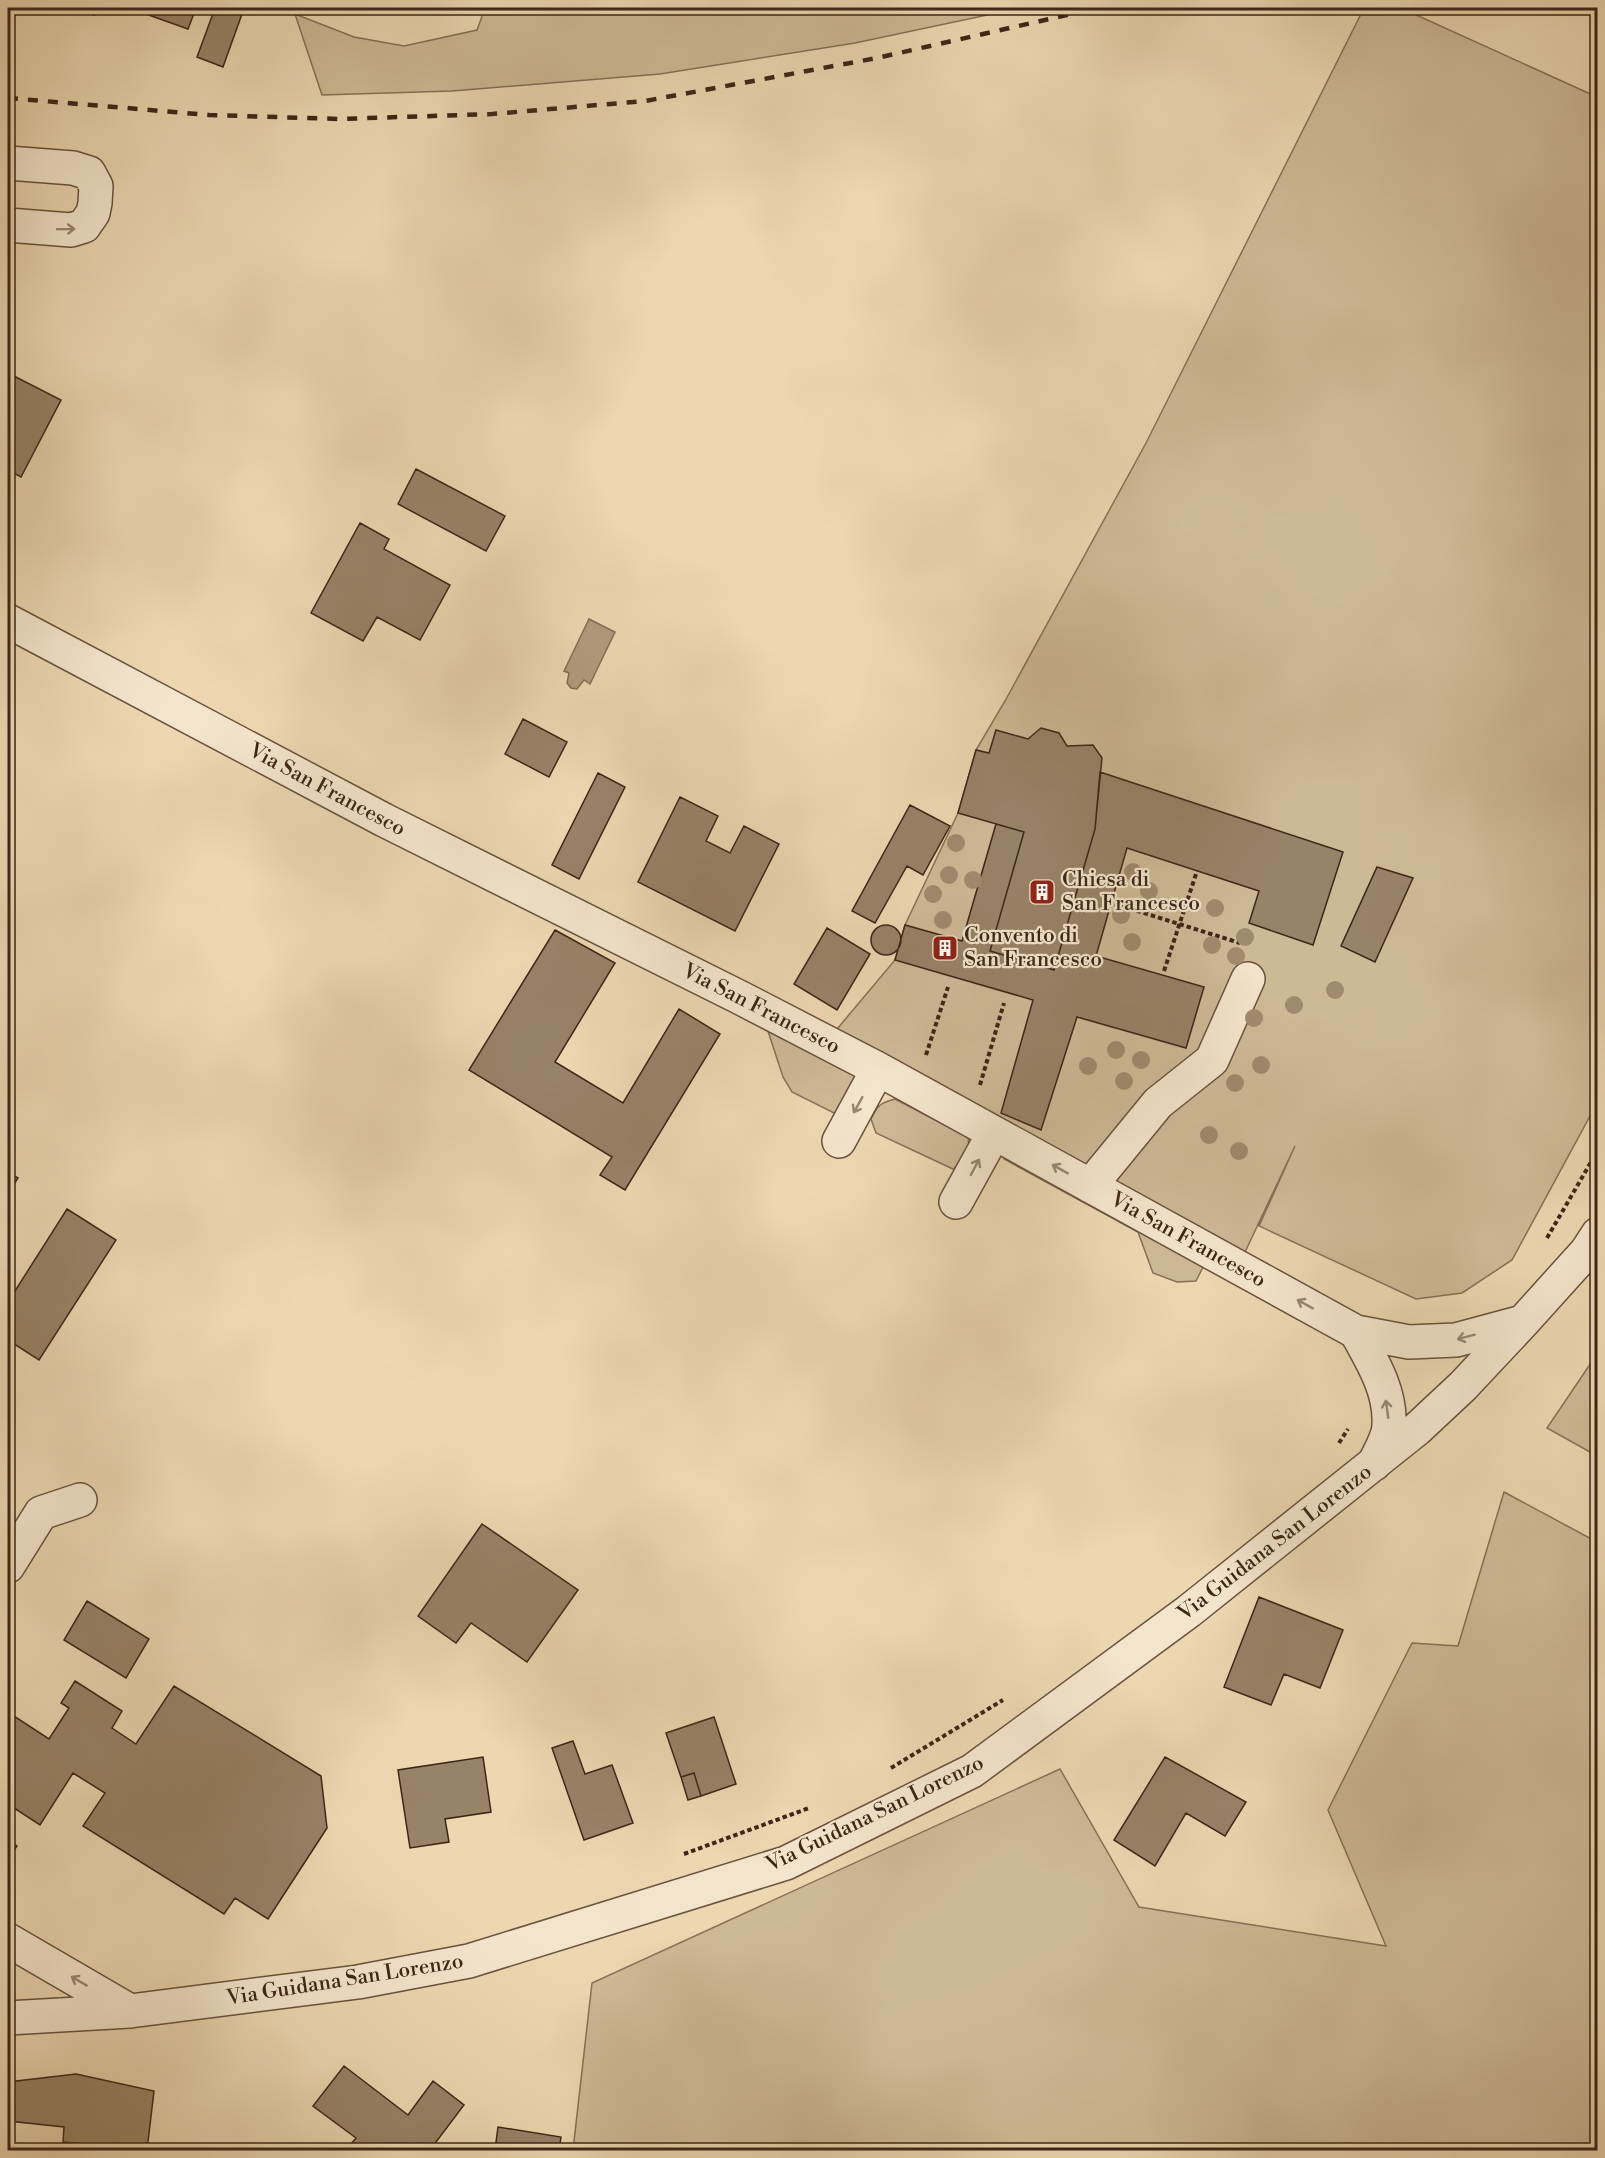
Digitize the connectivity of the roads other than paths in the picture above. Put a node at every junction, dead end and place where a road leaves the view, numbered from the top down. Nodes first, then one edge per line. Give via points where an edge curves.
1 (8, 163) edge
2 (8, 225) edge
3 (8, 621) edge
4 (1248, 979) dead end
5 (878, 1070) junction
6 (982, 1126) junction
7 (839, 1142) dead end
8 (1090, 1186) junction
9 (956, 1202) dead end
10 (1598, 1234) edge
11 (1523, 1322) junction
12 (1356, 1332) junction
13 (1374, 1464) junction
14 (80, 1500) dead end
15 (8, 1566) edge
16 (8, 1940) edge
17 (130, 2011) junction
18 (8, 2018) edge

2 -> 1 street via 71,230 84,226 93,213 96,186 89,173 73,168
3 - 5 street, Via San Francesco via 384,820
4 - 8 street via 1212,1060 1158,1103
5 - 6 street, Via San Francesco
5 -> 7 street
8 -> 6 street, Via San Francesco
9 -> 6 street
12 -> 8 street, Via San Francesco
10 - 11 street, Via Guidana San Lorenzo
11 -> 12 street, Via San Francesco via 1456,1340 1409,1342
11 - 13 street, Via Guidana San Lorenzo via 1463,1386
13 -> 12 street via 1389,1426 1387,1403 1380,1375
13 - 17 street, Via Guidana San Lorenzo via 1189,1611 972,1771 786,1863 469,1961 358,1982
14 - 15 street via 41,1513
17 -> 16 street
17 - 18 street, Via Guidana San Lorenzo

